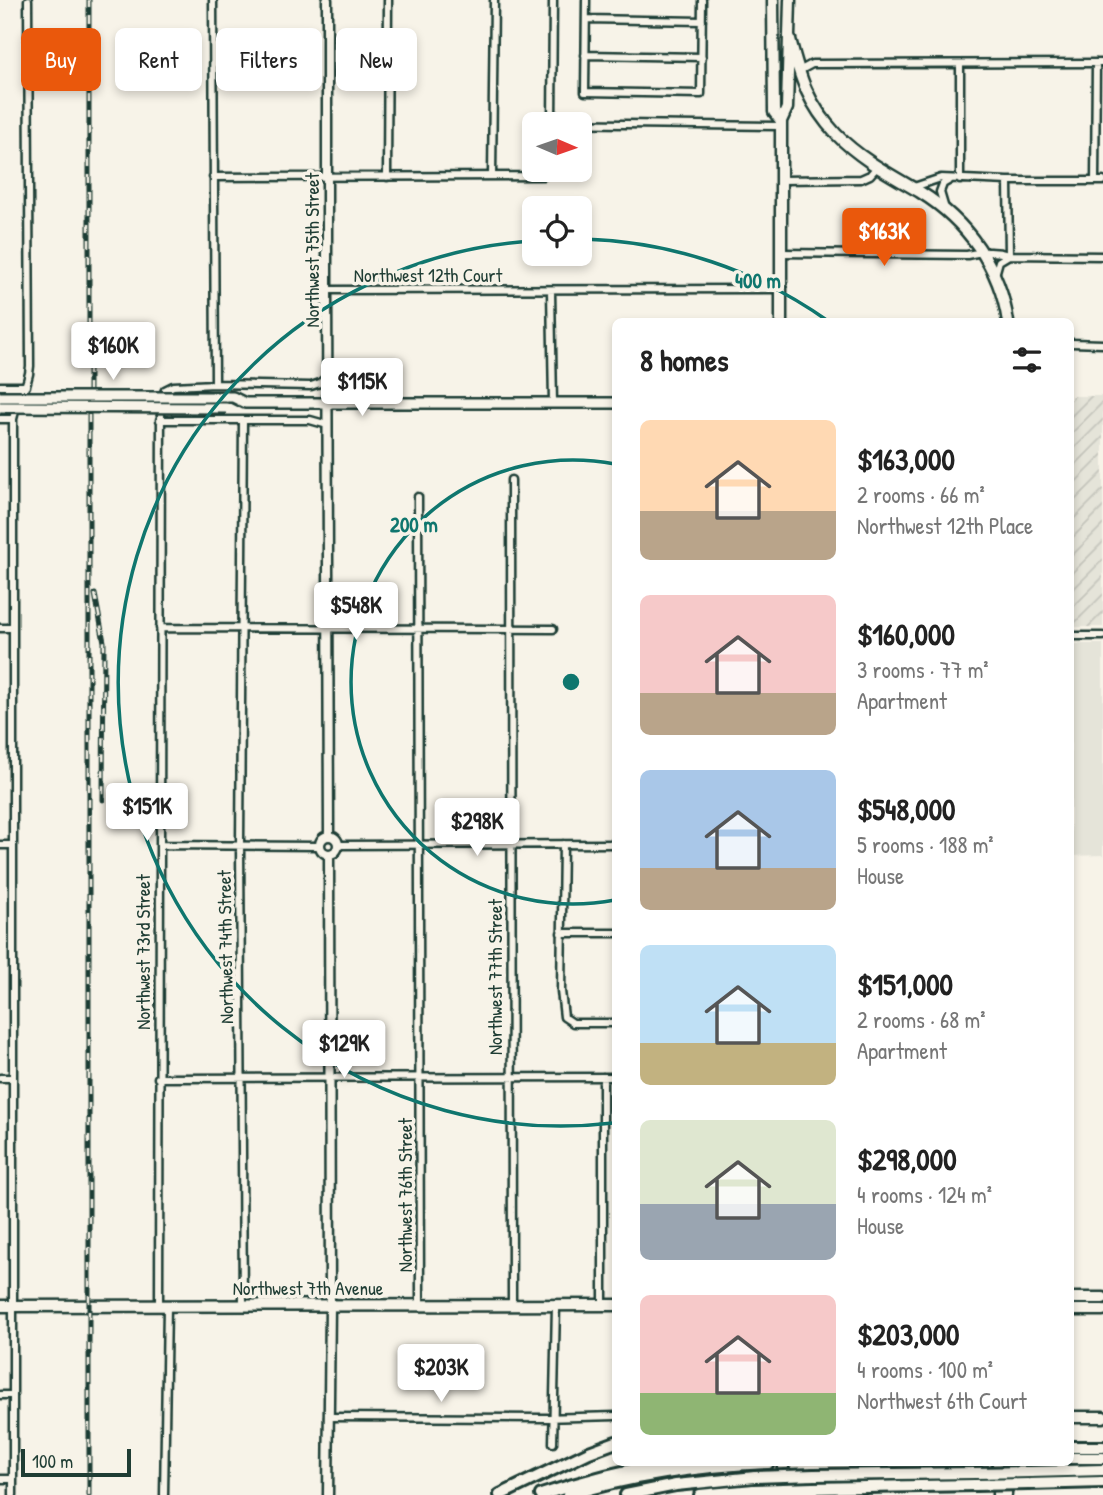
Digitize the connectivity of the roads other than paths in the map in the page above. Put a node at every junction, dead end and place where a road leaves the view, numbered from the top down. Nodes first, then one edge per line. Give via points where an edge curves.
1 (28, 0) edge
2 (213, 0) edge
3 (327, 0) edge
4 (388, 0) edge
5 (494, 0) edge
6 (553, 0) edge
7 (586, 0) edge
8 (702, 0) edge
9 (772, 0) edge
10 (790, 0) edge
11 (586, 19) junction
12 (702, 20) junction
13 (790, 39) junction
14 (585, 55) junction
15 (702, 57) junction
16 (1099, 63) edge
17 (960, 64) junction
18 (798, 71) junction
19 (552, 112) edge
20 (781, 123) junction
21 (592, 124) edge
22 (877, 167) junction
23 (492, 176) junction
24 (522, 176) edge
25 (213, 177) junction
26 (328, 177) junction
27 (387, 177) junction
28 (956, 179) junction
29 (781, 180) junction
30 (1008, 181) junction
31 (1099, 181) edge
32 (912, 187) junction
33 (946, 211) junction
34 (981, 251) junction
35 (781, 253) junction
36 (1009, 255) junction
37 (1103, 256) edge
38 (995, 277) junction
39 (781, 289) junction
40 (327, 290) junction
41 (551, 291) junction
42 (782, 318) edge
43 (1007, 318) edge
44 (1074, 343) edge
45 (1103, 344) edge
46 (328, 376) junction
47 (215, 384) junction
48 (0, 386) edge
49 (26, 386) junction
50 (0, 397) edge
51 (245, 403) junction
52 (328, 403) junction
53 (552, 403) junction
54 (612, 404) edge
55 (0, 407) edge
56 (0, 419) edge
57 (13, 419) junction
58 (160, 420) junction
59 (243, 420) junction
60 (328, 425) junction
61 (511, 480) dead end
62 (418, 497) dead end
63 (0, 628) edge
64 (13, 628) junction
65 (160, 628) junction
66 (242, 628) junction
67 (329, 628) junction
68 (419, 628) junction
69 (510, 628) junction
70 (553, 629) dead end
71 (1074, 636) edge
72 (1103, 636) edge
73 (329, 836) junction
74 (511, 844) junction
75 (612, 844) edge
76 (0, 845) edge
77 (13, 845) junction
78 (160, 845) junction
79 (240, 845) junction
80 (338, 845) junction
81 (419, 845) junction
82 (563, 845) junction
83 (320, 846) junction
84 (329, 854) junction
85 (561, 933) junction
86 (612, 933) edge
87 (612, 1023) edge
88 (329, 1077) junction
89 (420, 1077) junction
90 (511, 1077) junction
91 (603, 1077) junction
92 (612, 1077) edge
93 (0, 1078) edge
94 (13, 1078) junction
95 (158, 1078) junction
96 (242, 1078) junction
97 (1074, 1298) edge
98 (1103, 1298) edge
99 (330, 1305) junction
100 (420, 1305) junction
101 (512, 1305) junction
102 (555, 1305) junction
103 (603, 1305) junction
104 (612, 1305) edge
105 (0, 1306) edge
106 (13, 1306) junction
107 (163, 1306) junction
108 (243, 1306) junction
109 (1074, 1310) edge
110 (1103, 1310) edge
111 (0, 1395) edge
112 (13, 1395) junction
113 (612, 1416) edge
114 (328, 1417) junction
115 (554, 1417) junction
116 (1074, 1417) edge
117 (1103, 1417) edge
118 (553, 1443) dead end
119 (612, 1443) edge
120 (1074, 1447) edge
121 (1103, 1447) edge
122 (1074, 1458) edge
123 (1103, 1458) edge
124 (650, 1466) edge
125 (728, 1466) edge
126 (783, 1466) edge
127 (998, 1466) edge
128 (1006, 1466) edge
129 (1103, 1470) edge
130 (1029, 1478) junction
131 (0, 1479) edge
132 (13, 1479) junction
133 (975, 1479) junction
134 (1103, 1482) edge
135 (13, 1495) edge
136 (164, 1495) edge
137 (328, 1495) edge
138 (500, 1495) edge
139 (541, 1495) edge
140 (568, 1495) edge
141 (626, 1495) edge
142 (701, 1495) edge
143 (783, 1495) edge
144 (998, 1495) edge
145 (1006, 1495) edge

1 - 49 street via 30,366
2 - 25 street
3 - 26 street, Northwest 75th Street
4 - 27 street
5 - 23 street
6 - 19 street
7 - 11 street
8 - 12 street
9 - 20 main road via 774,112
10 - 13 main road
11 - 12 street
11 - 14 street
12 - 15 street
13 - 18 main road
13 - 20 main road via 788,108
14 - 15 street
14 - 15 street via 585,92 701,94
16 - 17 street
16 - 31 street
17 - 18 street via 812,64
17 - 28 street
18 - 22 main road via 808,96 829,126
20 - 21 street
20 - 29 main road
22 - 29 street via 861,179
22 - 32 main road
23 - 24 street
23 - 27 street
25 - 26 street
25 - 47 street
26 - 27 street
26 - 40 street, Northwest 75th Street
28 - 30 street
28 - 32 street via 941,178
28 - 33 street via 940,190
29 - 35 main road
30 - 31 street
30 - 36 street
32 - 33 main road
33 - 34 main road
34 - 35 street via 967,255
34 - 36 street
34 - 38 main road
35 - 39 main road
36 - 37 street
36 - 38 street via 999,261
38 - 43 main road
39 - 41 street, Northwest 12th Court
39 - 42 main road
40 - 41 street, Northwest 12th Court
40 - 46 street, Northwest 75th Street
41 - 53 street
44 - 45 street
46 - 47 street via 311,386
46 - 52 street, Northwest 75th Street
47 - 58 street, Northwest 73rd Street via 165,390
48 - 49 street
49 - 57 street
50 - 51 main road, bridge via 233,397
51 - 52 main road
51 - 55 main road, bridge via 233,408
52 - 53 main road
52 - 60 street, Northwest 75th Street
53 - 54 main road
56 - 57 street
57 - 64 street
58 - 59 street
58 - 65 street, Northwest 73rd Street
59 - 60 street via 310,420
59 - 66 street, Northwest 74th Street
60 - 67 street, Northwest 75th Street
61 - 69 street, Northwest 77th Street
62 - 68 street, Northwest 76th Street
63 - 64 street
64 - 77 street
65 - 66 street
65 - 78 street, Northwest 73rd Street
66 - 67 street
66 - 79 street, Northwest 74th Street
67 - 68 street
67 - 73 street, Northwest 75th Street
68 - 69 street
68 - 81 street, Northwest 76th Street
69 - 70 street
69 - 74 street, Northwest 77th Street
71 - 72 street
73 - 80 street
73 - 83 street
74 - 81 street
74 - 82 street
74 - 90 street, Northwest 77th Street
75 - 82 street
76 - 77 street
77 - 94 street
78 - 79 street
78 - 95 street, Northwest 73rd Street
79 - 83 street
79 - 96 street, Northwest 74th Street
80 - 81 street
80 - 84 street
81 - 89 street, Northwest 76th Street
82 - 85 street
83 - 84 street
84 - 88 street
85 - 86 street
85 - 87 street via 564,1017 573,1023
88 - 89 street
88 - 96 street
88 - 99 street
89 - 90 street
89 - 100 street, Northwest 76th Street
90 - 91 street
90 - 101 street, Northwest 77th Street
91 - 92 street
91 - 103 street
93 - 94 street
94 - 106 street
95 - 96 street
95 - 107 street, Northwest 73rd Street
96 - 108 street, Northwest 74th Street
97 - 98 main road
99 - 100 main road, Northwest 7th Avenue
99 - 108 main road, Northwest 7th Avenue
99 - 114 street
100 - 101 main road, Northwest 7th Avenue
101 - 102 main road, Northwest 7th Avenue
102 - 103 main road, Northwest 7th Avenue
102 - 115 street
103 - 104 main road, Northwest 7th Avenue
105 - 106 main road, Northwest 7th Avenue
106 - 107 main road, Northwest 7th Avenue
106 - 112 street
107 - 108 main road, Northwest 7th Avenue
107 - 136 street, Northwest 73rd Street
109 - 110 main road
111 - 112 street
112 - 132 street
113 - 115 street
114 - 115 street
114 - 137 street
115 - 118 street
116 - 117 main road
119 - 138 highway
120 - 121 highway
122 - 123 highway
124 - 139 highway
125 - 140 highway via 653,1474
126 - 143 main road
127 - 144 main road
128 - 145 main road
129 - 130 highway
130 - 133 highway, bridge
130 - 134 highway
131 - 132 street
132 - 135 street
133 - 141 highway, bridge via 755,1477
133 - 142 highway, bridge

